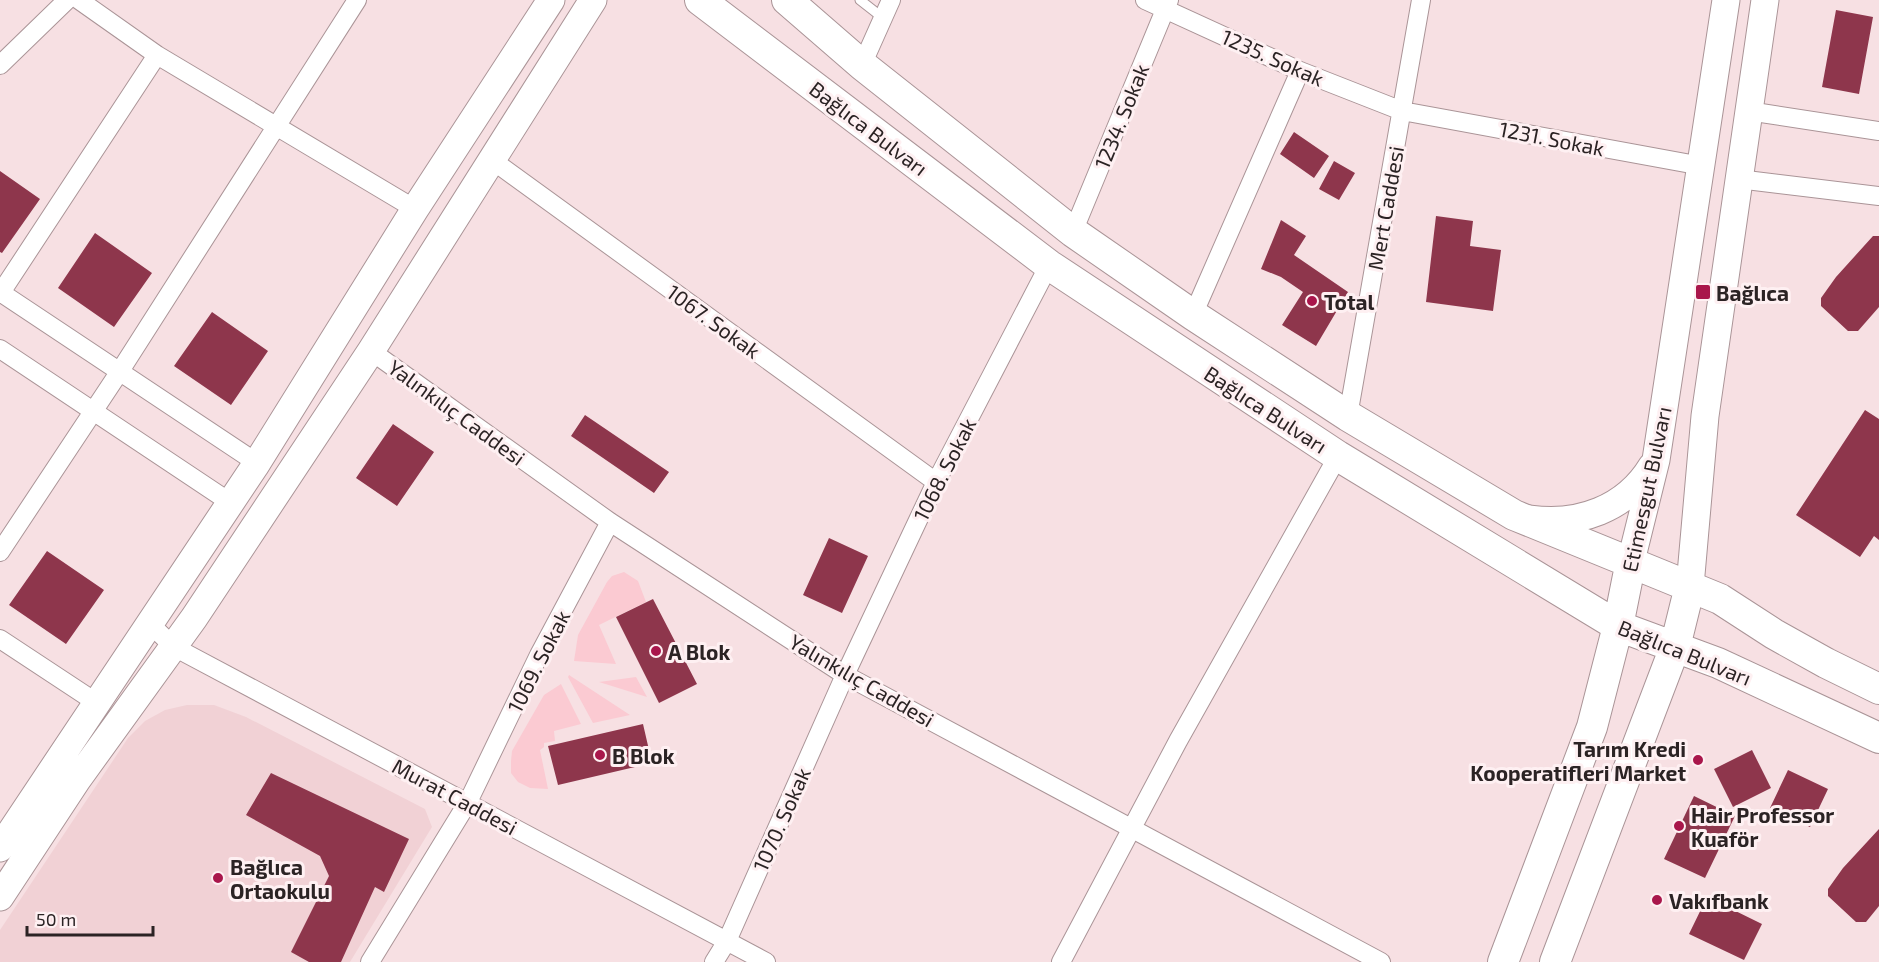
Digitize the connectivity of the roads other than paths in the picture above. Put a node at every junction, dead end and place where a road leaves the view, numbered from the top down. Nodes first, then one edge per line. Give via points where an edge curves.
1 (67, 0) edge
2 (79, 0) edge
3 (357, 0) edge
4 (551, 0) edge
5 (593, 0) edge
6 (700, 0) edge
7 (787, 0) edge
8 (860, 0) edge
9 (891, 0) edge
10 (1145, 0) edge
11 (1421, 0) edge
12 (1726, 0) edge
13 (1765, 0) edge
14 (1167, 5) edge
15 (883, 18) junction
16 (157, 55) junction
17 (0, 65) edge
18 (862, 65) junction
19 (1300, 71) junction
20 (1402, 111) junction
21 (1748, 111) junction
22 (277, 127) junction
23 (1879, 131) edge
24 (492, 160) junction
25 (1702, 166) junction
26 (1738, 179) junction
27 (1879, 196) edge
28 (415, 210) junction
29 (1073, 232) junction
30 (1049, 265) junction
31 (0, 293) edge
32 (1193, 315) junction
33 (0, 349) edge
34 (371, 351) junction
35 (120, 371) junction
36 (93, 411) junction
37 (1348, 416) junction
38 (1338, 456) junction
39 (1656, 460) junction
40 (257, 463) junction
41 (936, 482) junction
42 (231, 503) junction
43 (1514, 515) junction
44 (610, 522) junction
45 (0, 552) edge
46 (1631, 561) junction
47 (1690, 586) junction
48 (149, 623) junction
49 (1618, 626) junction
50 (0, 639) edge
51 (174, 647) junction
52 (1674, 647) junction
53 (845, 675) junction
54 (1879, 689) edge
55 (97, 703) junction
56 (1879, 738) edge
57 (468, 802) junction
58 (1132, 830) junction
59 (0, 848) edge
60 (0, 897) edge
61 (727, 941) junction
62 (369, 962) edge
63 (714, 962) edge
64 (766, 962) edge
65 (1061, 962) edge
66 (1381, 962) edge
67 (1503, 962) edge
68 (1555, 962) edge

1 - 17 street
2 - 16 street
3 - 22 street
4 - 28 main road
5 - 24 main road
6 - 30 main road, Bağlıca Bulvarı
7 - 18 main road, Bağlıca Bulvarı
8 - 15 lane
9 - 15 street
10 - 14 street, 1235. Sokak
11 - 20 street, Mert Caddesi
12 - 25 main road, Etimesgut Bulvarı
13 - 21 main road, Etimesgut Bulvarı
14 - 19 street, 1235. Sokak
14 - 29 street, 1234. Sokak
15 - 18 street
16 - 22 street
16 - 31 street
18 - 29 main road, Bağlıca Bulvarı
19 - 20 street, 1235. Sokak
19 - 32 street
20 - 25 street, 1231. Sokak
20 - 37 street, Mert Caddesi
21 - 23 street
21 - 26 main road, Etimesgut Bulvarı
22 - 28 street
22 - 35 street
24 - 34 main road
24 - 41 street, 1067. Sokak
25 - 39 main road, Etimesgut Bulvarı
26 - 27 street
26 - 47 main road, Etimesgut Bulvarı via 1705,416
28 - 40 main road
29 - 32 main road, Bağlıca Bulvarı
30 - 38 main road, Bağlıca Bulvarı
30 - 41 street, 1068. Sokak
31 - 35 street
32 - 37 main road, Bağlıca Bulvarı
33 - 36 street
34 - 44 street, Yalınkılıç Caddesi
34 - 51 main road
35 - 36 street
35 - 40 street
36 - 42 street
36 - 45 street
37 - 43 main road, Bağlıca Bulvarı
38 - 49 main road, Bağlıca Bulvarı
38 - 58 street
39 - 43 main road via 1628,494 1596,513 1559,521
39 - 46 main road, Etimesgut Bulvarı
40 - 42 main road
41 - 53 street, 1068. Sokak
42 - 48 main road
43 - 46 main road, Bağlıca Bulvarı
44 - 53 street, Yalınkılıç Caddesi
44 - 57 street, 1069. Sokak via 539,655
46 - 47 main road, Bağlıca Bulvarı
46 - 49 main road, Etimesgut Bulvarı
47 - 52 main road, Etimesgut Bulvarı
47 - 54 main road, Bağlıca Bulvarı
48 - 51 street, Murat Caddesi
48 - 55 main road
49 - 52 main road, Bağlıca Bulvarı
49 - 67 main road, Etimesgut Bulvarı via 1592,727
50 - 55 street
51 - 57 street, Murat Caddesi
51 - 60 main road via 77,780
52 - 56 main road, Bağlıca Bulvarı via 1718,663
52 - 68 main road, Etimesgut Bulvarı
53 - 58 street, Yalınkılıç Caddesi
53 - 61 street, 1070. Sokak
55 - 59 main road
57 - 61 street, Murat Caddesi
57 - 62 street, 1069. Sokak
58 - 65 street
58 - 66 street, Yalınkılıç Caddesi
61 - 63 street, 1070. Sokak
61 - 64 street, Murat Caddesi

